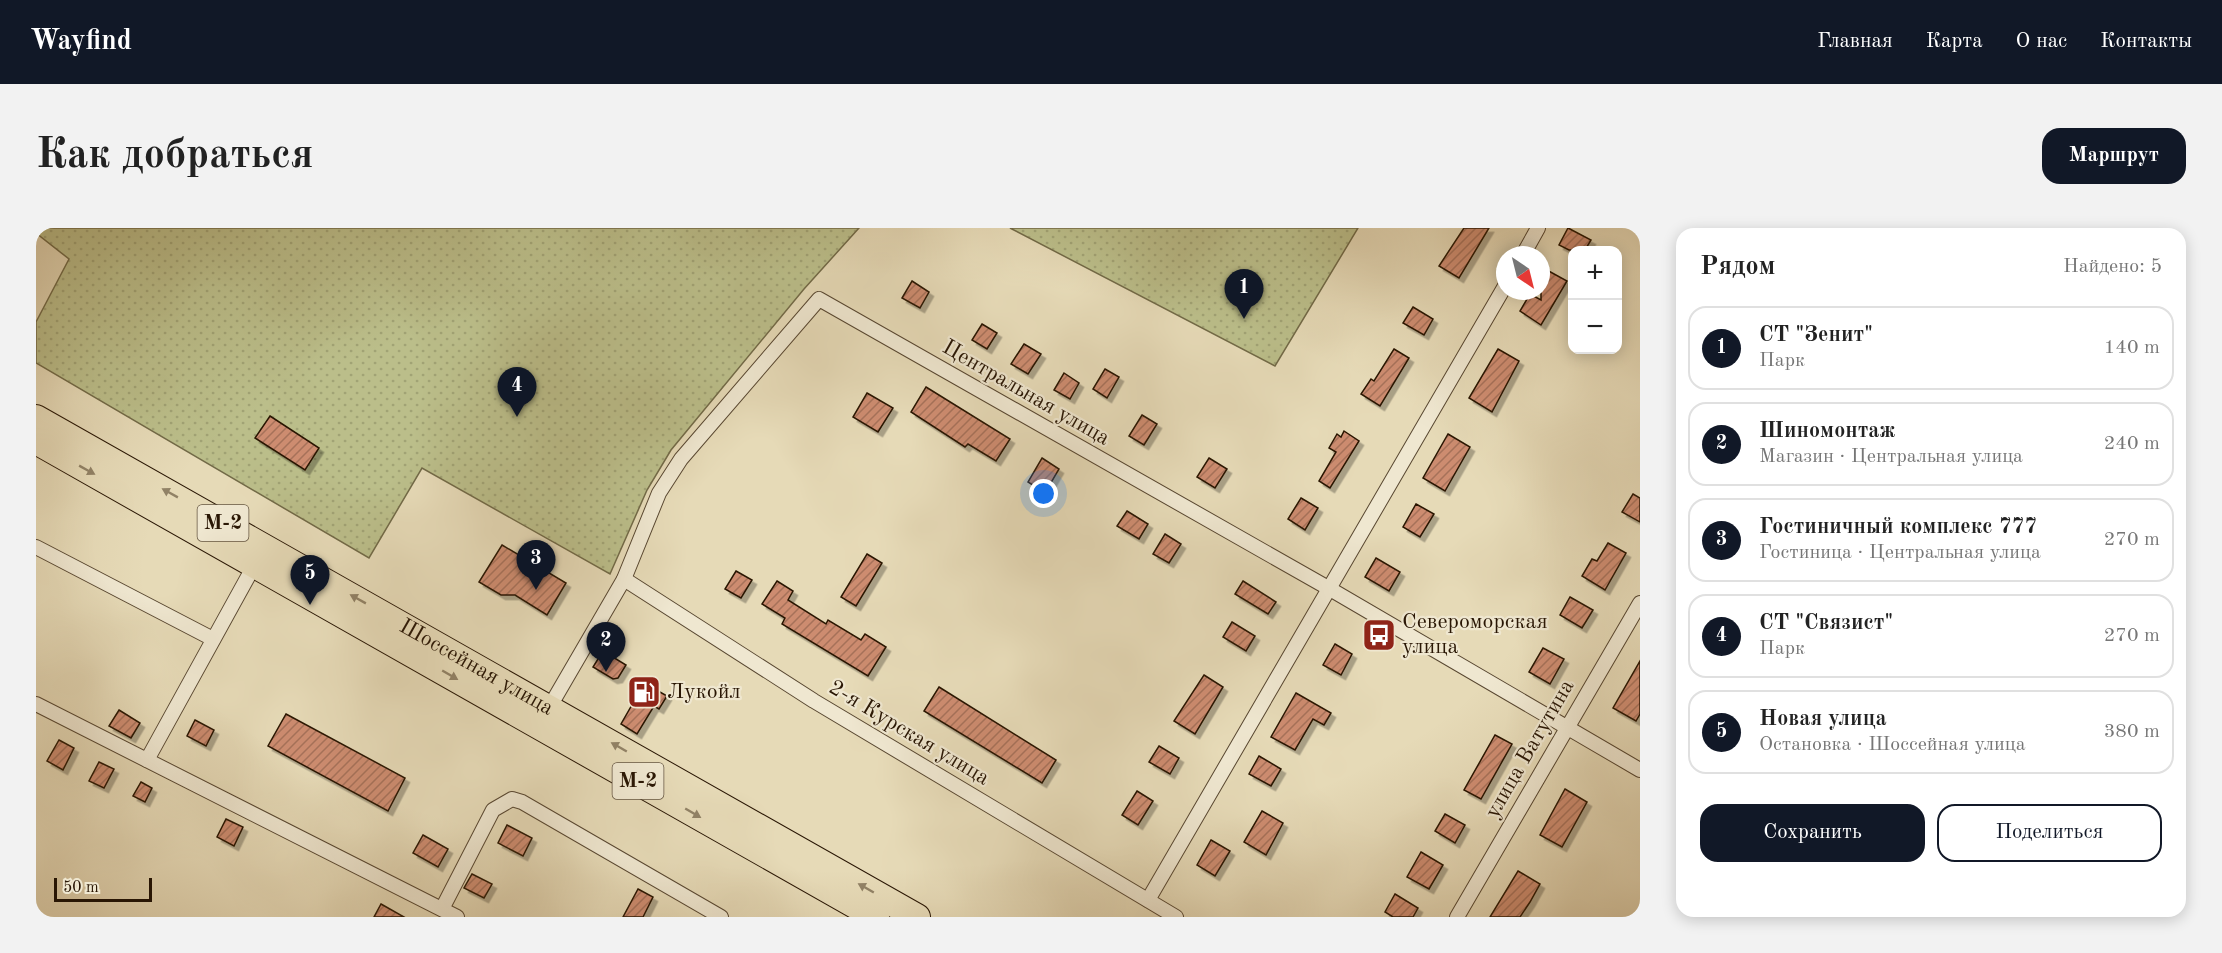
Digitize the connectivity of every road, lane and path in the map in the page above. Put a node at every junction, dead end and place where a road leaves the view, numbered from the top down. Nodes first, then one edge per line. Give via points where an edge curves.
1 (1538, 228) edge
2 (1528, 246) edge
3 (1497, 300) edge
4 (36, 418) edge
5 (36, 441) edge
6 (36, 547) edge
7 (255, 564) junction
8 (624, 579) junction
9 (1330, 589) junction
10 (1640, 603) edge
11 (213, 639) junction
12 (36, 704) edge
13 (549, 708) junction
14 (1567, 728) junction
15 (147, 760) junction
16 (1640, 770) edge
17 (1148, 900) junction
18 (442, 909) junction
19 (457, 917) edge
20 (721, 917) edge
21 (876, 917) edge
22 (917, 917) edge
23 (1176, 917) edge
24 (1457, 917) edge

1 - 2 street
3 - 9 street
13 -> 4 highway, Шоссейная улица / М-2
5 -> 7 highway, Шоссейная улица / М-2
6 - 11 street
7 - 11 street
7 -> 21 highway, Шоссейная улица / М-2
8 - 9 street, Центральная улица via 659,493 681,459 819,299
8 - 13 street, Центральная улица
8 - 17 street, 2-я Курская улица via 814,701
9 - 14 street, Центральная улица
9 - 17 street
10 - 14 street, улица Ватутина
11 - 15 street
12 - 15 street
22 -> 13 highway, Шоссейная улица / М-2
14 - 16 street, Центральная улица
14 - 24 street, улица Ватутина
15 - 18 street
17 - 23 street, 2-я Курская улица
18 - 19 street
18 - 20 street via 493,810 512,799

